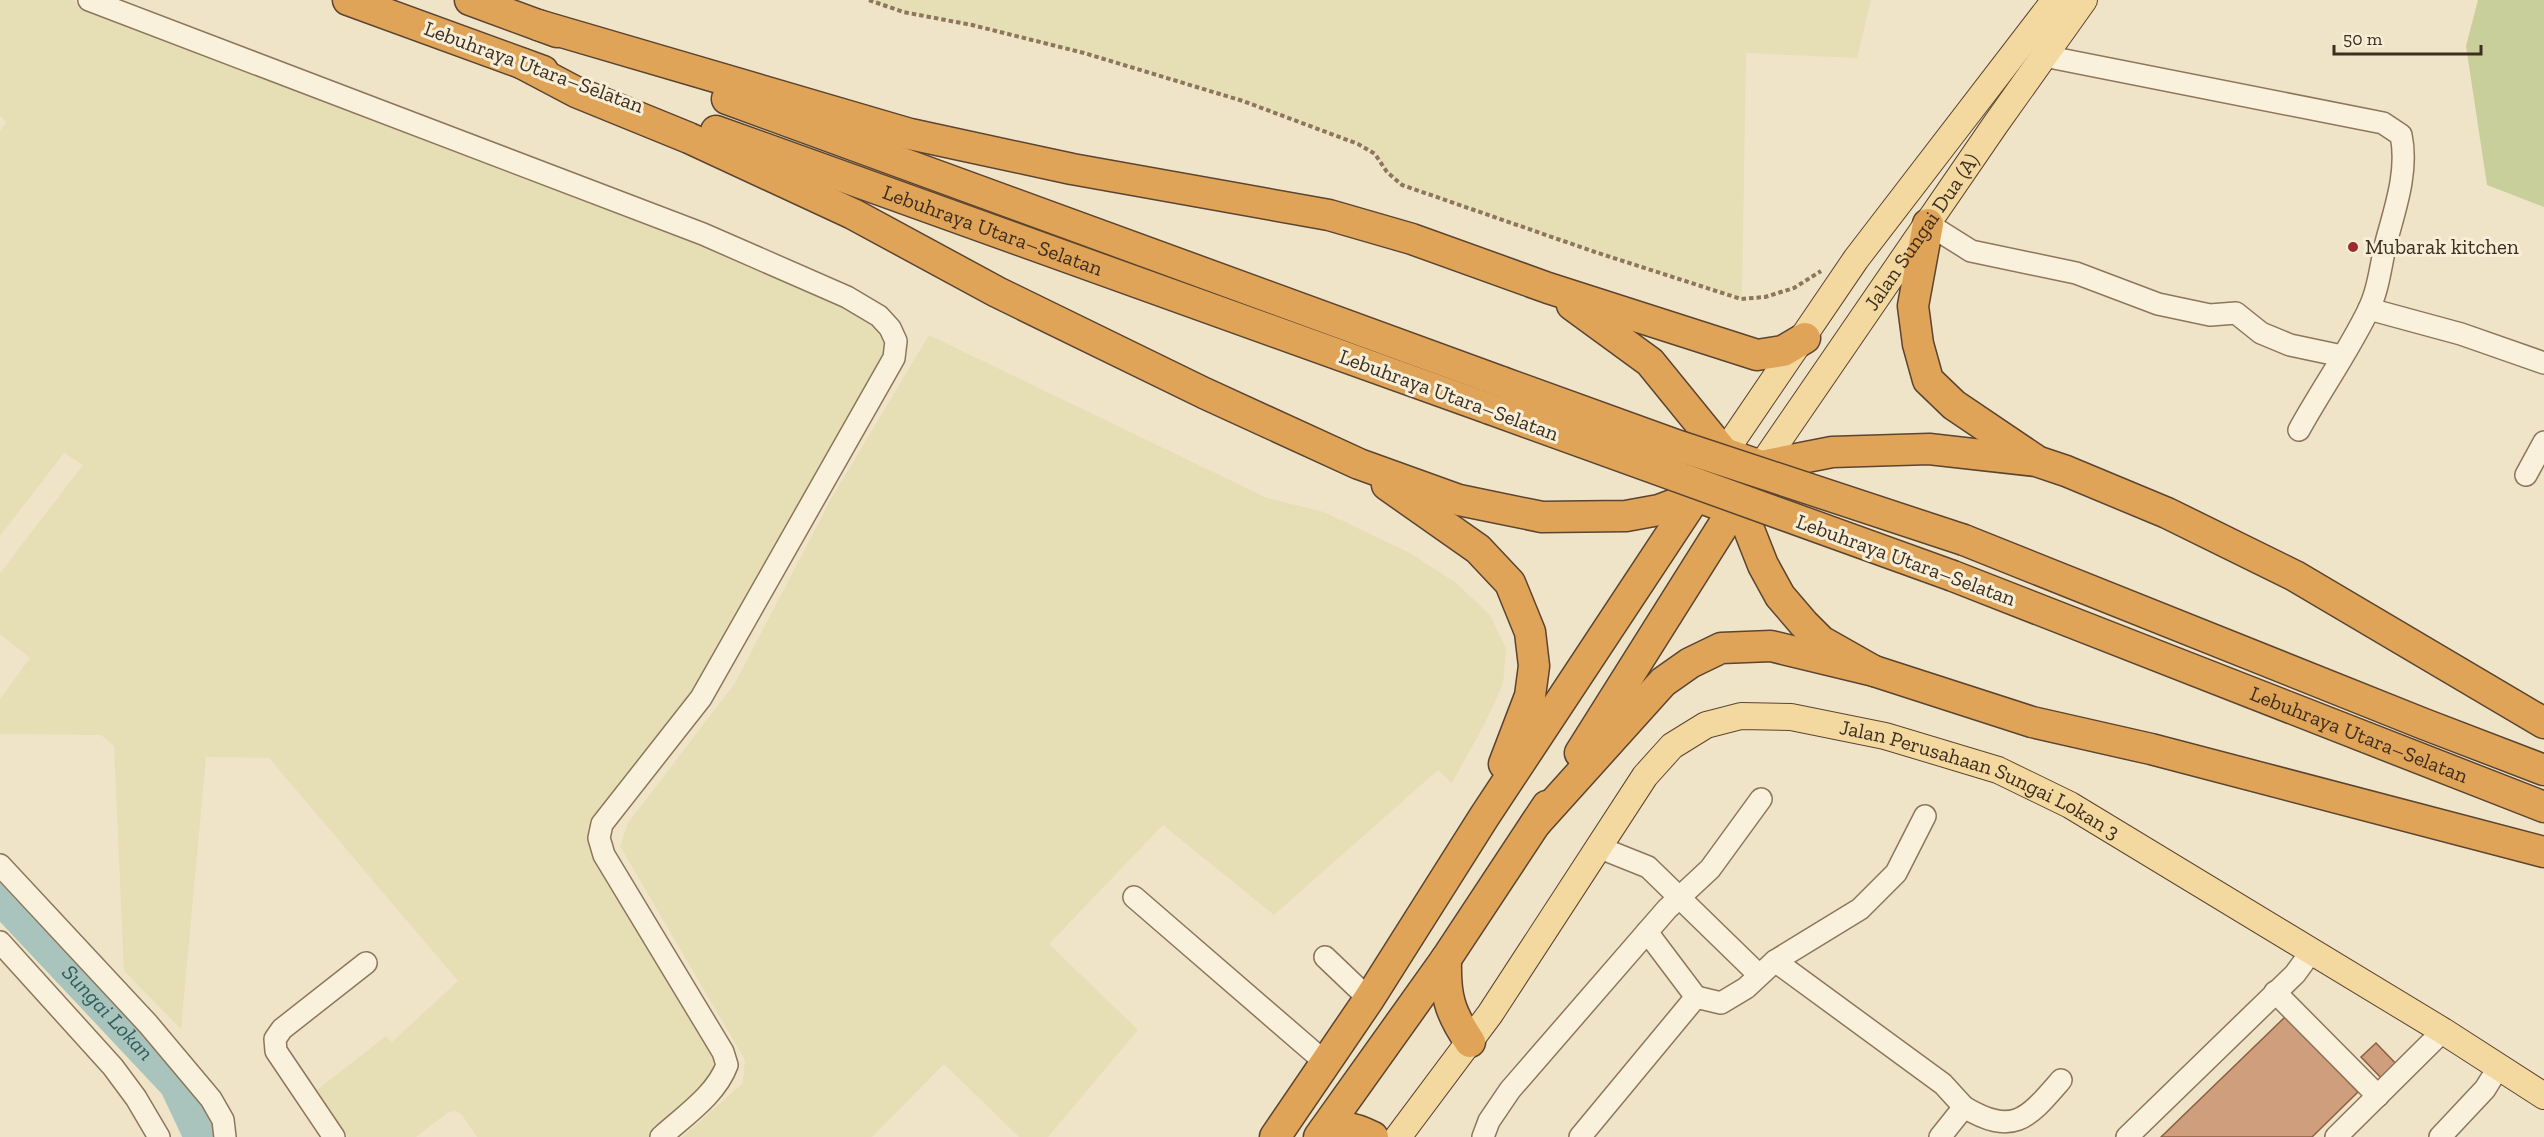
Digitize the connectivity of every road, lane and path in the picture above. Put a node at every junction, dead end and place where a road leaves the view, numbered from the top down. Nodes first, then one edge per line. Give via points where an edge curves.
1 (88, 0) edge
2 (348, 0) edge
3 (470, 0) edge
4 (869, 0) edge
5 (2055, 0) edge
6 (2084, 0) edge
7 (538, 25) junction
8 (2044, 56) junction
9 (523, 64) junction
10 (1928, 224) junction
11 (1856, 259) junction
12 (1548, 288) junction
13 (2369, 309) junction
14 (1804, 338) junction
15 (2342, 356) junction
16 (2544, 363) edge
17 (2299, 430) dead end
18 (2544, 442) edge
19 (1724, 453) junction
20 (2036, 461) junction
21 (1359, 464) junction
22 (1761, 466) junction
23 (2526, 475) dead end
24 (1696, 496) junction
25 (1733, 510) junction
26 (1874, 671) junction
27 (2544, 723) edge
28 (2544, 770) edge
29 (1761, 799) dead end
30 (2544, 807) edge
31 (1925, 816) dead end
32 (1484, 817) junction
33 (1536, 824) junction
34 (1598, 847) junction
35 (2544, 852) edge
36 (0, 865) edge
37 (1134, 897) dead end
38 (1679, 897) junction
39 (1647, 932) junction
40 (0, 942) edge
41 (2311, 952) junction
42 (1325, 957) dead end
43 (1446, 959) junction
44 (366, 963) dead end
45 (1767, 968) junction
46 (2275, 992) junction
47 (1696, 997) junction
48 (1369, 999) junction
49 (2443, 1031) junction
50 (1470, 1042) junction
51 (1326, 1063) junction
52 (2498, 1068) junction
53 (2061, 1080) dead end
54 (2378, 1096) junction
55 (2544, 1096) edge
56 (1964, 1107) junction
57 (1320, 1136) edge
58 (159, 1137) edge
59 (225, 1137) edge
60 (334, 1137) edge
61 (661, 1137) edge
62 (1275, 1137) edge
63 (1372, 1137) edge
64 (1398, 1137) edge
65 (1484, 1137) edge
66 (1580, 1137) edge
67 (1941, 1137) edge
68 (2127, 1137) edge
69 (2336, 1137) edge
70 (2440, 1137) edge

1 - 61 street via 703,234 847,297 879,316 890,328 896,341 894,358 701,698 602,824 599,838 604,855 728,1065 723,1077 698,1104
2 - 9 highway, Lebuhraya Utara–Selatan
3 - 7 highway, Lebuhraya Utara–Selatan
4 - 11 path via 903,12 1084,53 1242,101 1358,144 1375,153 1387,172 1402,185 1741,299 1794,288 1815,273
5 - 11 main road, Jalan Sungai Dua (A)
6 - 8 main road, Jalan Sungai Dua (A)
7 - 12 highway via 910,134 1084,172 1329,215 1412,238
7 - 28 highway, Lebuhraya Utara–Selatan, bridge via 721,98 1502,382 1964,540
8 - 10 main road, Jalan Sungai Dua (A)
8 - 13 street via 2383,123 2401,135 2405,152 2396,208
9 - 21 highway via 576,92 689,138 853,214 1008,297
9 - 30 highway, Lebuhraya Utara–Selatan, bridge via 1953,576
10 - 15 street via 1971,251 2076,273 2158,304 2210,315 2236,313 2261,333 2290,345
10 - 20 highway via 1913,306 1917,344 1928,380 1954,405
10 - 22 main road, Jalan Sungai Dua (A)
11 - 14 main road, Jalan Sungai Dua (A)
12 - 14 highway via 1757,355 1783,351
12 - 19 highway via 1650,362
13 - 15 street
13 - 16 street via 2461,334
14 - 19 main road, Jalan Sungai Dua (A)
15 - 17 street
18 - 23 street
19 - 22 highway
19 - 24 highway
20 - 22 highway via 1929,449 1832,452
20 - 27 highway via 2157,509 2254,555
21 - 24 highway via 1459,500 1542,517 1626,516 1659,510
21 - 32 highway via 1478,549 1510,583 1530,632 1534,666 1530,696
22 - 25 highway
24 - 25 highway
24 - 32 highway
25 - 26 highway via 1748,527 1780,596 1803,624 1821,641
25 - 33 highway
26 - 33 highway via 1771,646 1721,648 1663,682
26 - 35 highway via 2032,722 2151,749
29 - 38 street via 1710,869
31 - 45 street via 1896,873 1860,909
32 - 48 highway
33 - 43 highway
34 - 38 street via 1648,867
34 - 41 main road, Jalan Perusahaan Sungai Lokan 3 via 1645,776 1672,746 1706,725 1741,716 1791,717 1885,736 1998,770 2070,805
34 - 50 main road, Jalan Perusahaan Sungai Lokan 3
36 - 59 street via 212,1099 223,1120
37 - 51 street
38 - 39 street
38 - 45 street
39 - 47 street
39 - 65 street via 1510,1090 1489,1121
40 - 58 street via 113,1067
41 - 46 street
41 - 49 main road, Jalan Perusahaan Sungai Lokan 3
42 - 48 street
43 - 50 highway via 1449,1006
43 - 57 highway
44 - 60 street via 282,1029 275,1039 276,1050
45 - 47 street via 1746,988 1721,1003
45 - 56 street via 1924,1069
46 - 54 street
46 - 68 street
47 - 66 street
48 - 51 highway
49 - 52 main road, Jalan Perusahaan Sungai Lokan 3
49 - 54 street
50 - 64 main road, Jalan Perusahaan Sungai Lokan 3
51 - 62 highway
52 - 55 main road, Jalan Perusahaan Sungai Lokan 3
52 - 70 street via 2485,1089
53 - 56 street via 2031,1113 2011,1125 1983,1120
54 - 69 street
56 - 67 street
57 - 63 highway via 1344,1126

